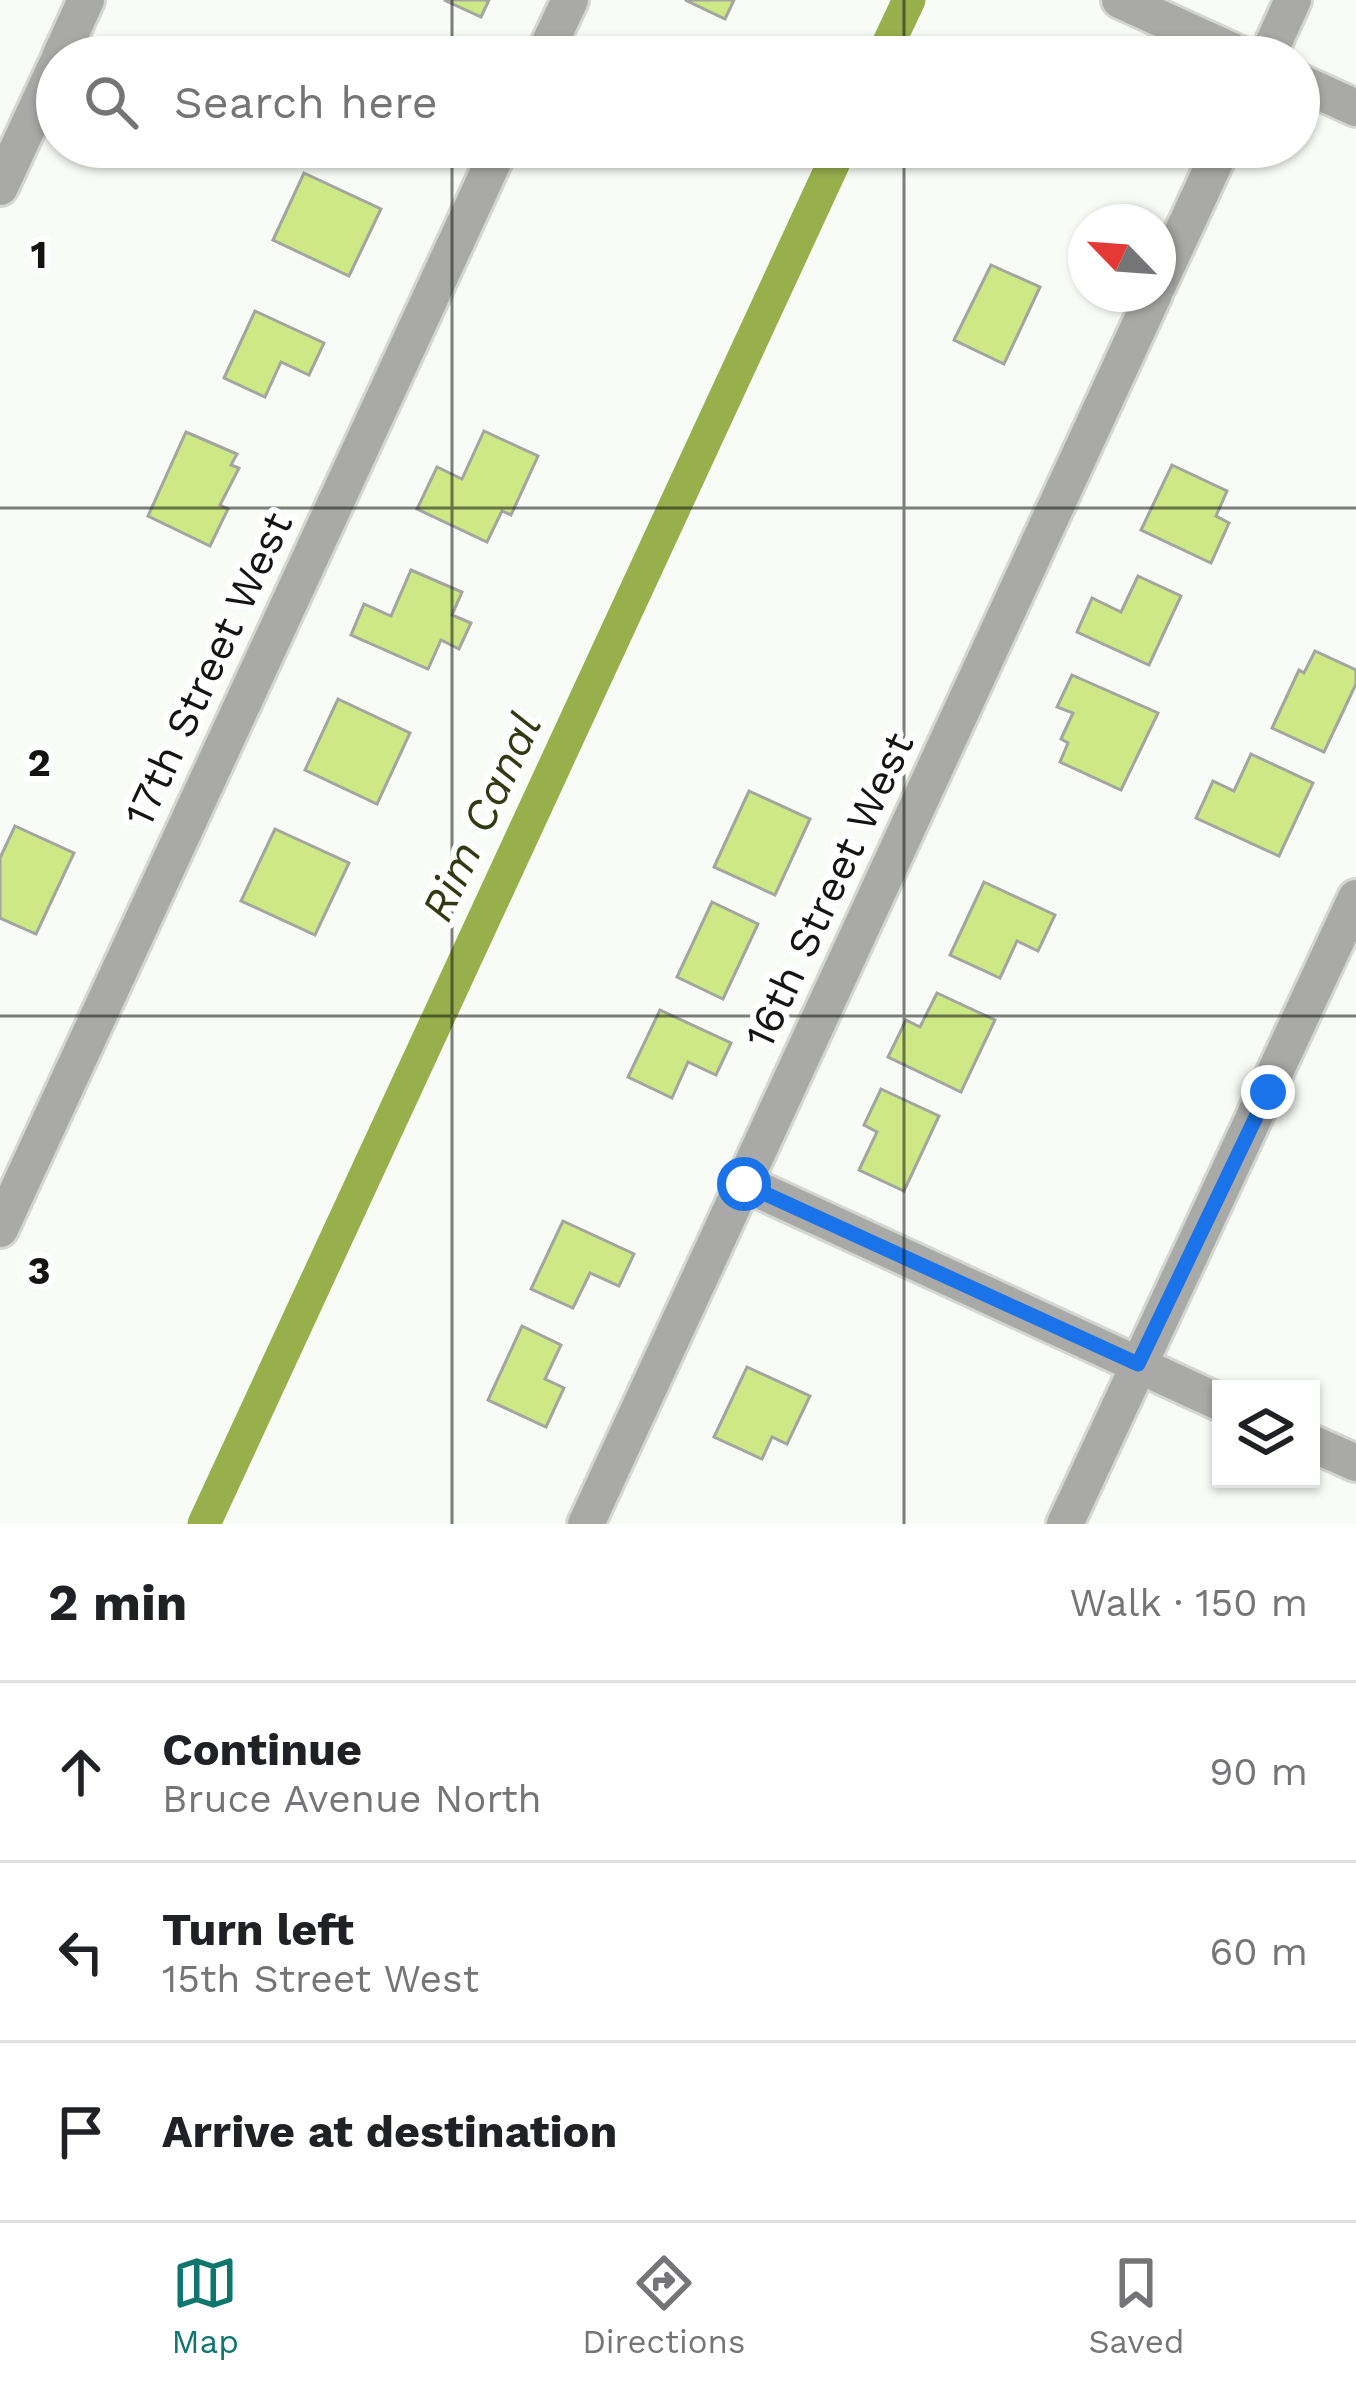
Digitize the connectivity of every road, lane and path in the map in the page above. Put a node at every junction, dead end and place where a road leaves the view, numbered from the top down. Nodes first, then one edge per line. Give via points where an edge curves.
1 (86, 0) edge
2 (570, 0) edge
3 (1120, 0) edge
4 (1293, 0) edge
5 (69, 36) edge
6 (553, 36) edge
7 (1199, 36) edge
8 (1277, 36) edge
9 (1320, 92) edge
10 (36, 108) edge
11 (1356, 108) edge
12 (490, 168) edge
13 (1212, 168) edge
14 (0, 187) edge
15 (1176, 246) edge
16 (1146, 312) edge
17 (1356, 898) edge
18 (744, 1184) junction
19 (0, 1229) edge
20 (1138, 1364) junction
21 (1212, 1399) edge
22 (1320, 1447) edge
23 (1356, 1463) edge
24 (586, 1524) edge
25 (1065, 1524) edge

1 - 5 street
2 - 6 street
3 - 7 street
4 - 8 street
9 - 11 street
10 - 14 street
12 - 19 street, 17th Street West
13 - 15 street
16 - 18 street, 16th Street West
17 - 20 street
18 - 20 street
18 - 24 street, 16th Street West
20 - 21 street
20 - 25 street
22 - 23 street

